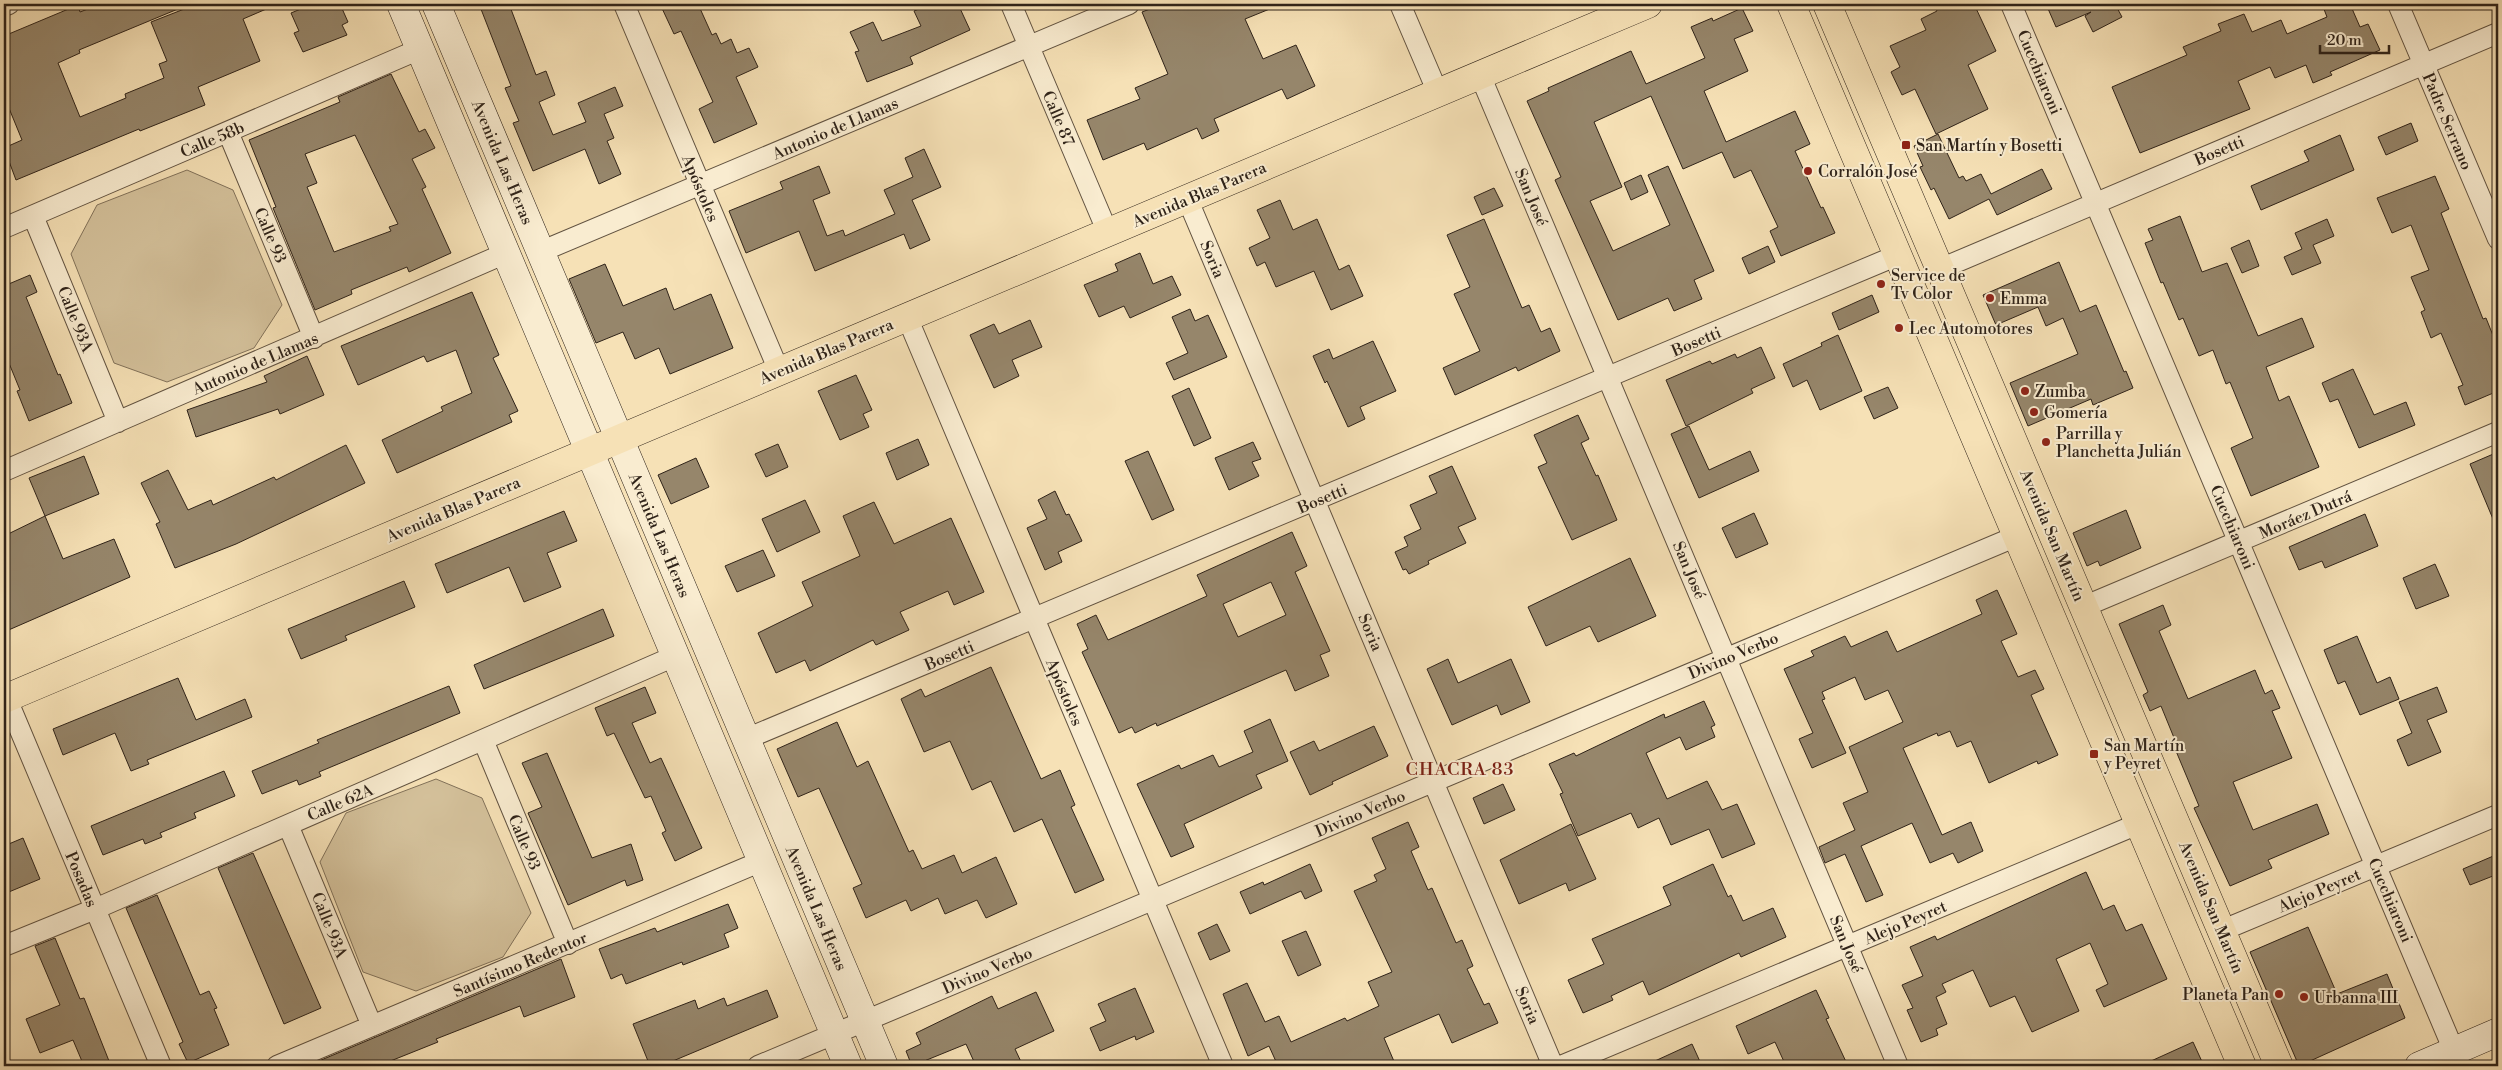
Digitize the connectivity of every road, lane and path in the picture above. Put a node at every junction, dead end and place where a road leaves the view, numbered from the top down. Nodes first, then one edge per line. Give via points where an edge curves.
1 (9, 4) edge
2 (401, 4) edge
3 (436, 4) edge
4 (624, 4) edge
5 (1011, 4) edge
6 (1129, 4) edge
7 (1400, 4) edge
8 (1648, 4) edge
9 (1791, 4) edge
10 (1827, 4) edge
11 (2011, 4) edge
12 (2398, 4) edge
13 (4, 6) edge
14 (2498, 33) edge
15 (1029, 46) junction
16 (420, 50) junction
17 (2424, 65) junction
18 (1480, 74) junction
19 (1438, 93) junction
20 (228, 132) junction
21 (700, 186) junction
22 (1188, 198) junction
23 (2095, 202) junction
24 (33, 216) junction
25 (4, 228) edge
26 (1108, 233) junction
27 (2498, 239) edge
28 (540, 252) junction
29 (506, 253) junction
30 (1898, 255) junction
31 (1940, 269) junction
32 (907, 317) junction
33 (314, 338) junction
34 (779, 371) junction
35 (1608, 377) junction
36 (118, 422) junction
37 (2498, 432) edge
38 (620, 439) junction
39 (589, 451) junction
40 (4, 471) edge
41 (1315, 501) junction
42 (2017, 536) junction
43 (2239, 541) junction
44 (2083, 607) junction
45 (1034, 619) junction
46 (675, 656) junction
47 (1727, 658) junction
48 (4, 696) edge
49 (483, 740) junction
50 (746, 740) junction
51 (1434, 781) junction
52 (2498, 815) edge
53 (2138, 824) junction
54 (288, 825) junction
55 (762, 861) junction
56 (2376, 866) junction
57 (1153, 900) junction
58 (95, 909) junction
59 (2223, 930) junction
60 (568, 944) junction
61 (4, 946) edge
62 (1847, 946) junction
63 (865, 1021) junction
64 (372, 1026) junction
65 (2498, 1032) edge
66 (834, 1034) junction
67 (2454, 1051) junction
68 (161, 1066) edge
69 (277, 1066) edge
70 (758, 1066) edge
71 (848, 1066) edge
72 (884, 1066) edge
73 (1222, 1066) edge
74 (1553, 1066) edge
75 (1561, 1066) edge
76 (1898, 1066) edge
77 (2242, 1066) edge
78 (2279, 1066) edge
79 (2419, 1066) edge

1 - 13 street
2 - 16 main road, Avenida Las Heras
3 - 28 main road, Avenida Las Heras
4 - 21 street, Apóstoles
5 - 15 street, Calle 87
6 - 15 street, Antonio de Llamas
7 - 19 street
8 - 18 main road, Avenida Blas Parera
9 - 30 main road, Avenida San Martín
10 - 31 main road, Avenida San Martín
11 - 23 street, Cucchiaroni
12 - 17 street, Padre Serrano
14 - 17 street, Bosetti
15 - 21 street, Antonio de Llamas
15 - 26 street, Calle 87
16 - 20 street, Calle 58b
16 - 29 main road, Avenida Las Heras
17 - 23 street, Bosetti
17 - 27 street, Padre Serrano
18 - 19 main road, Avenida Blas Parera
18 - 35 street, San José
19 - 22 main road, Avenida Blas Parera
20 - 24 street, Calle 58b
20 - 33 street, Calle 93
21 - 28 street, Antonio de Llamas
21 - 34 street, Apóstoles
22 - 26 main road, Avenida Blas Parera
22 - 41 street, Soria
23 - 31 street, Bosetti
23 - 43 street, Cucchiaroni
24 - 25 street, Calle 58b
24 - 36 street, Calle 93A
26 - 32 main road, Avenida Blas Parera
28 - 38 main road, Avenida Las Heras
29 - 33 street, Antonio de Llamas
29 - 39 main road, Avenida Las Heras
30 - 35 street, Bosetti
30 - 42 main road, Avenida San Martín
31 - 44 main road, Avenida San Martín
32 - 34 main road, Avenida Blas Parera
32 - 45 street, Apóstoles
33 - 36 street, Antonio de Llamas
34 - 38 main road, Avenida Blas Parera
35 - 41 street, Bosetti
35 - 47 street, San José
36 - 40 street, Antonio de Llamas
37 - 43 street, Moráez Dutrá
38 - 39 main road, Avenida Blas Parera
38 - 50 main road, Avenida Las Heras
39 - 46 main road, Avenida Las Heras
39 - 48 main road, Avenida Blas Parera
41 - 45 street, Bosetti
41 - 51 street, Soria
42 - 47 street, Divino Verbo
42 - 53 main road, Avenida San Martín
43 - 44 street, Moráez Dutrá
43 - 56 street, Cucchiaroni
44 - 59 main road, Avenida San Martín
45 - 50 street, Bosetti
45 - 57 street, Apóstoles
46 - 49 street, Calle 62A
46 - 55 main road, Avenida Las Heras
47 - 51 street, Divino Verbo
47 - 62 street, San José
48 - 58 street, Posadas
49 - 54 street, Calle 62A
49 - 60 street, Calle 93
50 - 63 main road, Avenida Las Heras
51 - 57 street, Divino Verbo
51 - 74 street, Soria
52 - 56 street, Alejo Peyret
53 - 62 street, Alejo Peyret
53 - 77 main road, Avenida San Martín
54 - 58 street, Calle 62A
54 - 64 street, Calle 93A
55 - 60 street, Santísimo Redentor
55 - 66 main road, Avenida Las Heras
56 - 59 street, Alejo Peyret
56 - 67 street, Cucchiaroni
57 - 63 street, Divino Verbo
57 - 73 street, Apóstoles
58 - 61 street, Calle 62A
58 - 68 street, Posadas
59 - 78 main road, Avenida San Martín
60 - 64 street, Santísimo Redentor
62 - 75 street, Alejo Peyret
62 - 76 street, San José
63 - 66 street, Divino Verbo
63 - 72 main road, Avenida Las Heras
64 - 69 street, Santísimo Redentor
65 - 67 main road
66 - 70 street, Divino Verbo
66 - 71 main road, Avenida Las Heras
67 - 79 main road

